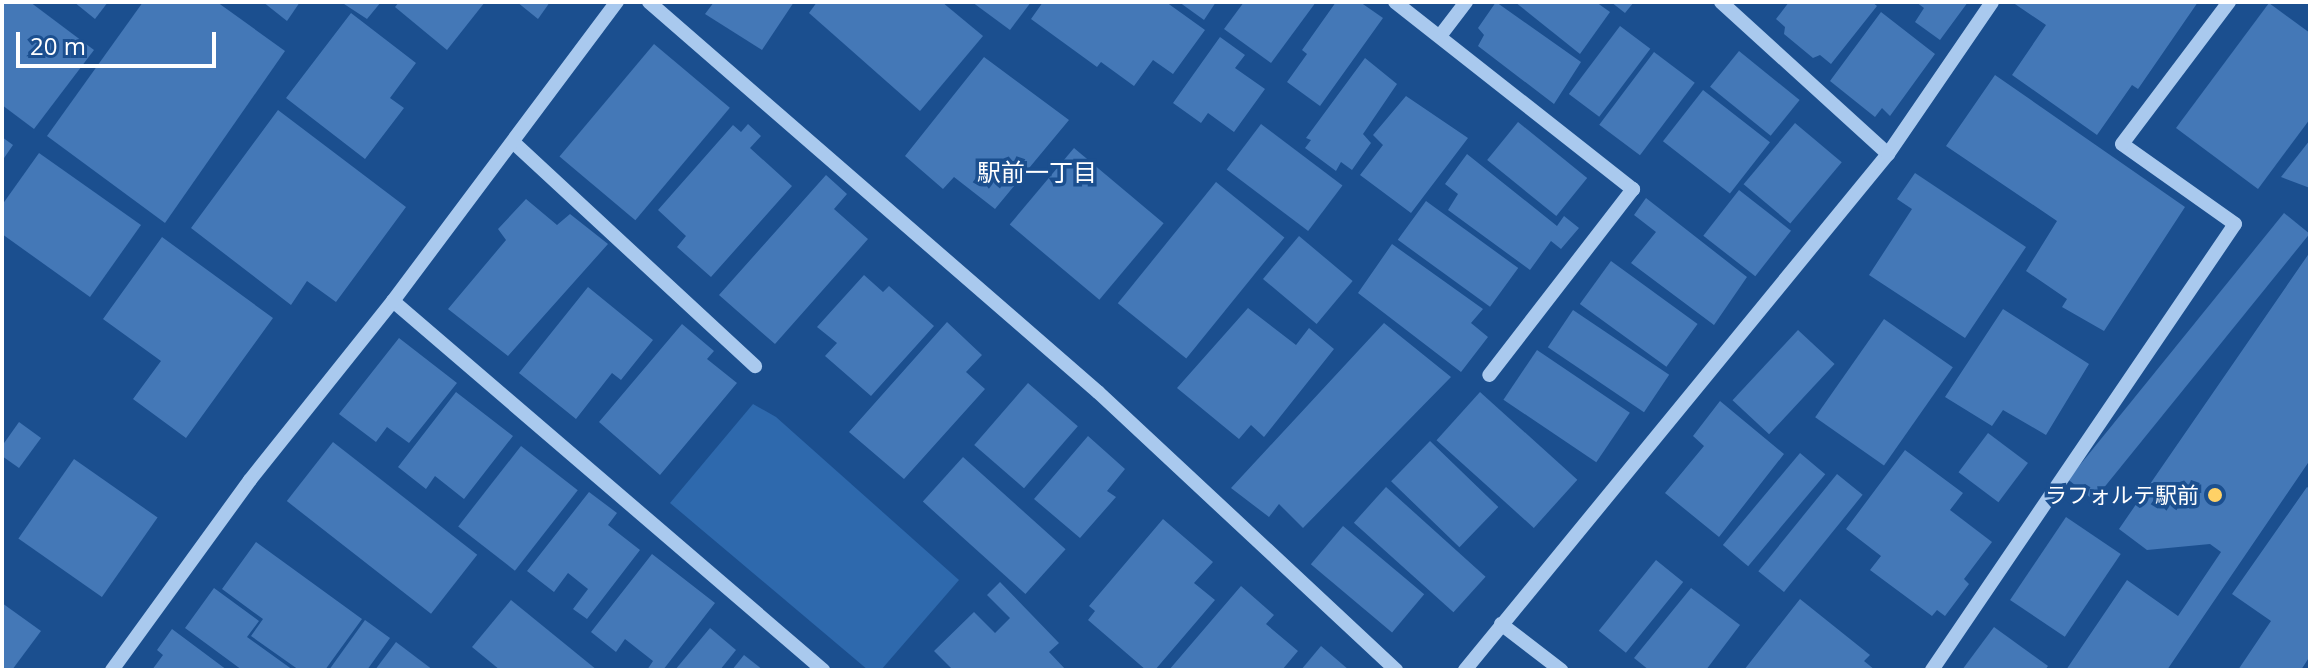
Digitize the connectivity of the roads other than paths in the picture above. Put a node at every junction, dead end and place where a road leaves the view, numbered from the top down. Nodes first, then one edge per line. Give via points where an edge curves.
1 (617, 2) edge
2 (649, 2) edge
3 (1395, 2) edge
4 (1466, 2) edge
5 (1721, 2) edge
6 (1992, 2) edge
7 (2229, 2) edge
8 (1440, 36) junction
9 (513, 142) junction
10 (1888, 154) junction
11 (393, 301) junction
12 (755, 366) dead end
13 (1489, 375) dead end
14 (1501, 624) junction
15 (112, 670) edge
16 (823, 670) edge
17 (1396, 670) edge
18 (1465, 670) edge
19 (1561, 670) edge
20 (1932, 670) edge

1 - 9 street
2 - 17 street via 1098,392
3 - 8 street
4 - 8 street
5 - 10 street
6 - 10 street
7 - 20 street via 2122,144 2235,224
8 - 13 street via 1633,189
9 - 11 street
9 - 12 street
10 - 14 street
11 - 15 street via 250,480
11 - 16 street
14 - 18 street
14 - 19 street

